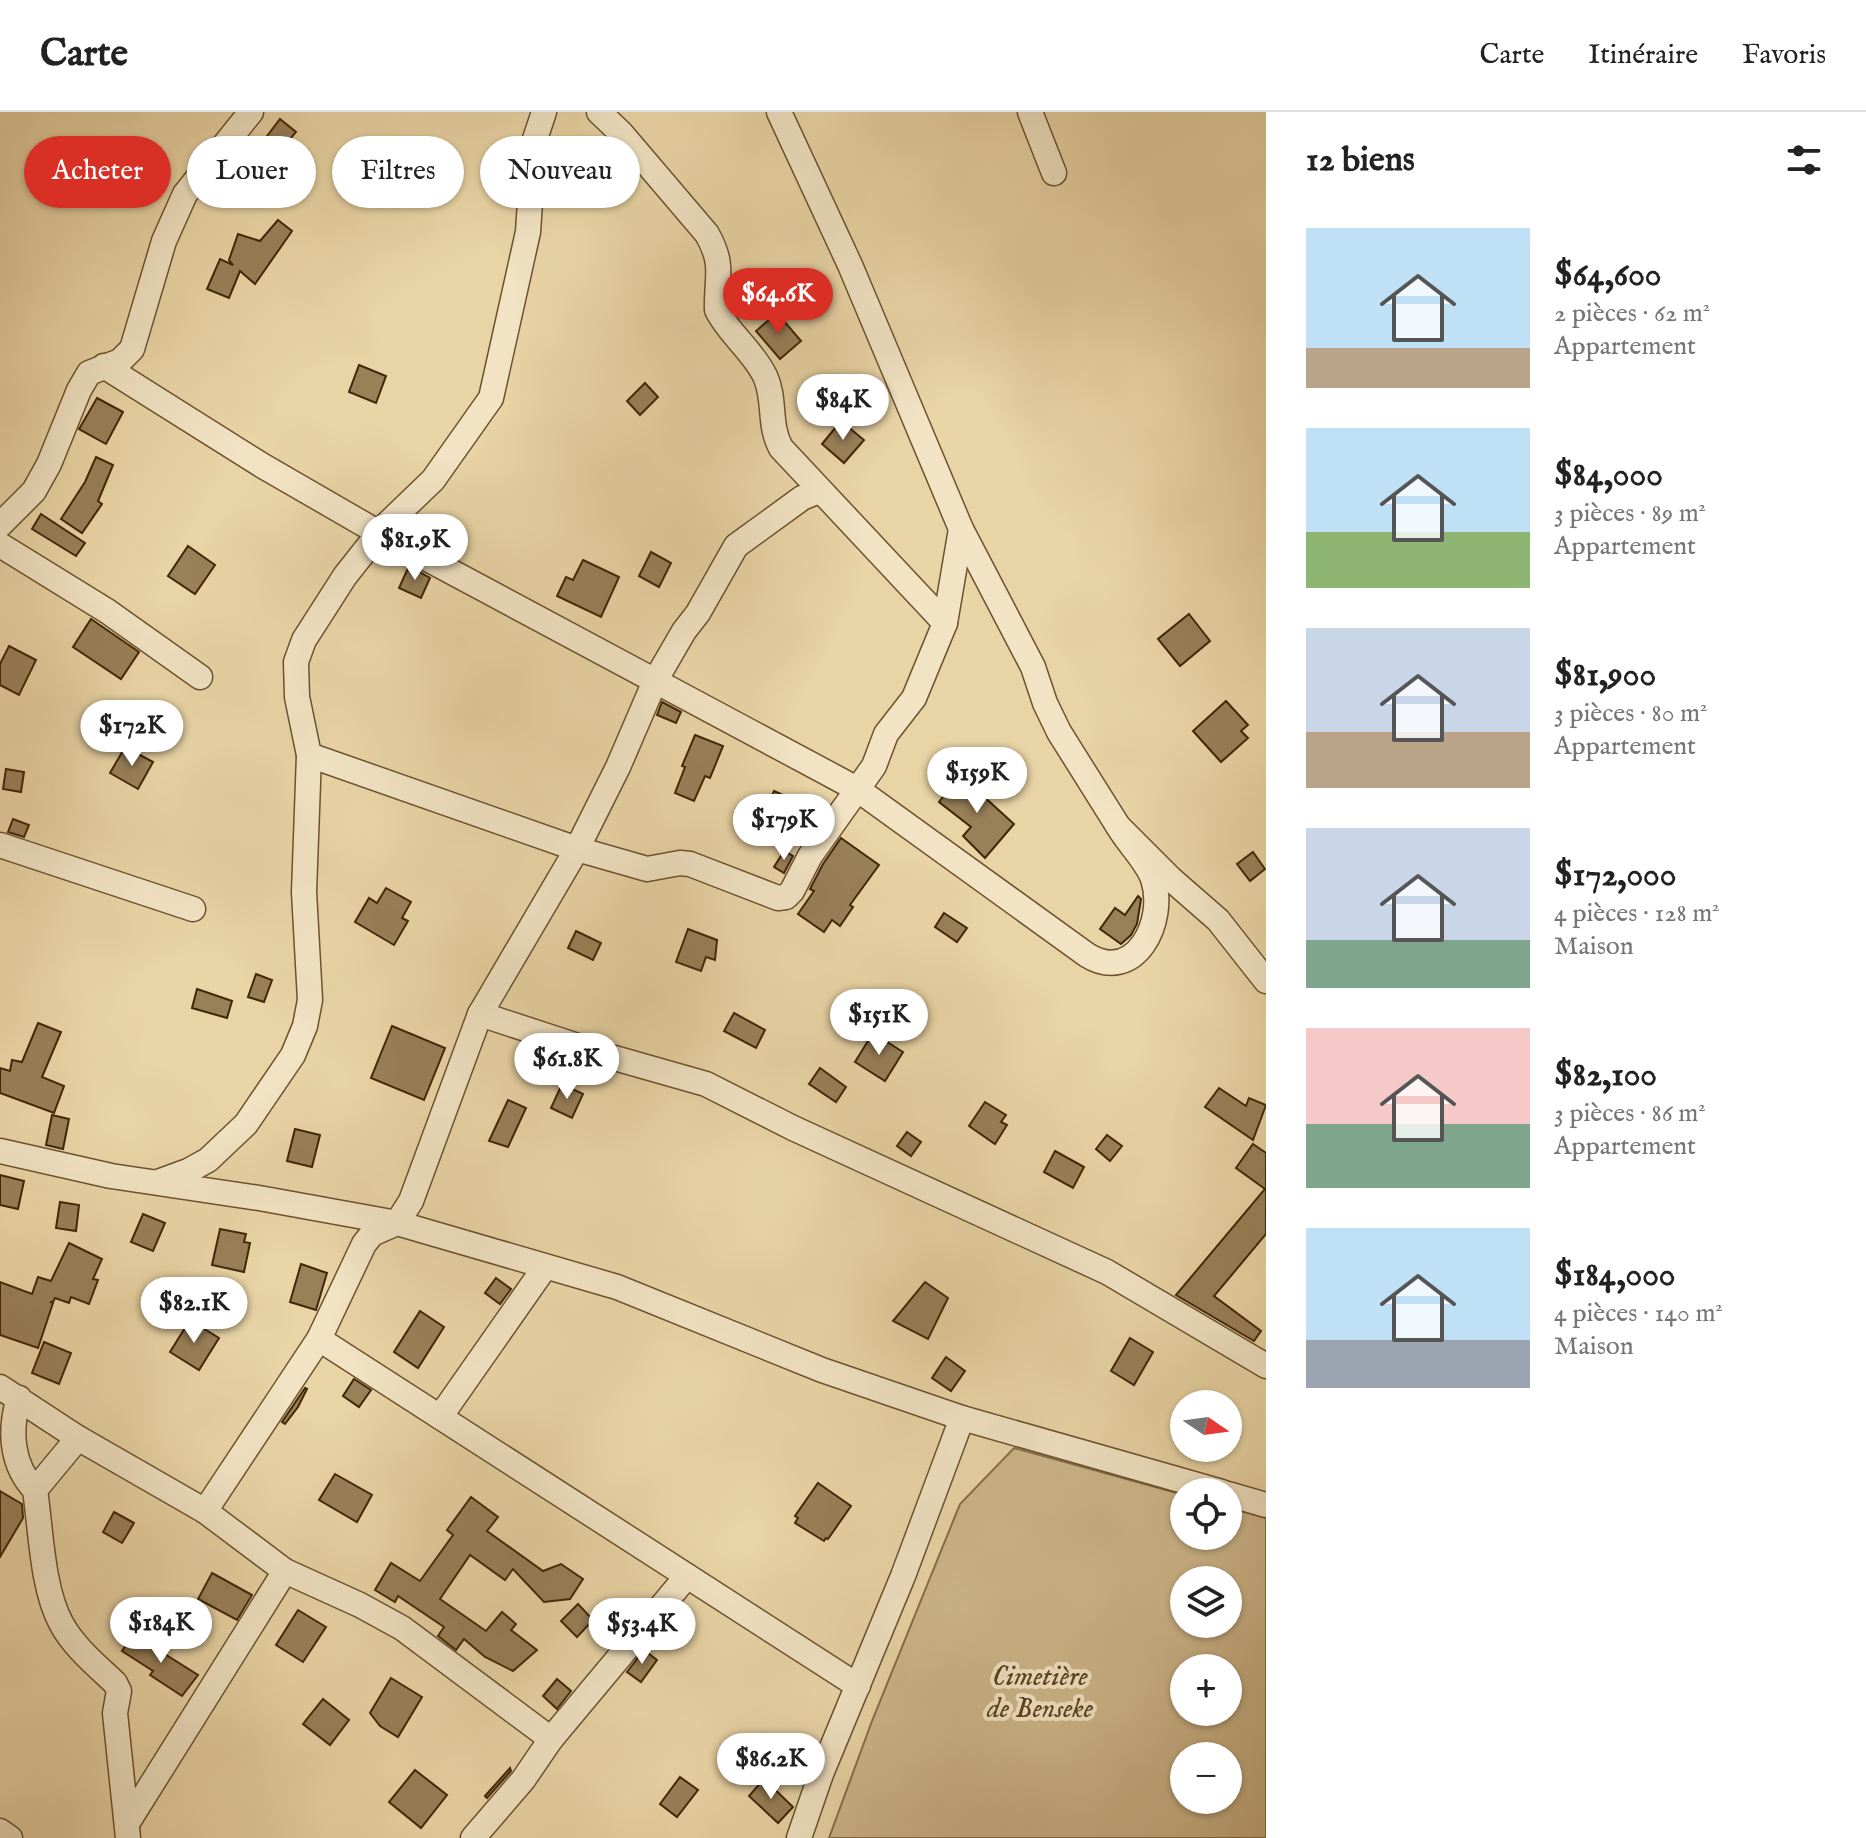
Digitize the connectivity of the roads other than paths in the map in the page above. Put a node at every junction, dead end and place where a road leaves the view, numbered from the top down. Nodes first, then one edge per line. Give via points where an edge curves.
1 (251, 112) edge
2 (544, 112) edge
3 (599, 112) edge
4 (779, 112) edge
5 (1030, 112) edge
6 (1054, 173) dead end
7 (104, 366) junction
8 (819, 491) junction
9 (0, 525) edge
10 (961, 529) junction
11 (379, 533) junction
12 (0, 545) edge
13 (945, 623) junction
14 (200, 677) dead end
15 (655, 681) junction
16 (309, 755) junction
17 (857, 789) junction
18 (1118, 826) junction
19 (0, 845) edge
20 (577, 849) junction
21 (193, 909) dead end
22 (1266, 981) edge
23 (480, 1014) junction
24 (0, 1151) edge
25 (155, 1183) junction
26 (397, 1223) junction
27 (545, 1267) junction
28 (319, 1339) junction
29 (1266, 1366) edge
30 (9, 1392) edge
31 (440, 1417) junction
32 (962, 1418) junction
33 (78, 1438) junction
34 (1173, 1478) edge
35 (35, 1490) junction
36 (1242, 1498) edge
37 (1266, 1505) edge
38 (205, 1511) junction
39 (285, 1571) junction
40 (687, 1576) junction
41 (858, 1686) junction
42 (551, 1739) junction
43 (128, 1830) edge
44 (0, 1831) edge
45 (10, 1838) edge
46 (473, 1838) edge
47 (799, 1838) edge

1 - 7 street via 185,194 164,241 132,349 120,361
2 - 11 street via 534,142 528,232 494,390 433,480
3 - 8 street via 712,243 720,267 717,310 765,375 774,435 781,448
4 - 10 street
5 - 6 street
7 - 9 street via 89,373 79,390 34,491
7 - 11 street
8 - 13 street
8 - 15 street via 736,546
10 - 13 street
10 - 18 street via 1033,667 1059,732
11 - 15 street
11 - 16 street via 345,576 296,662
12 - 14 street
13 - 17 street via 914,698 886,734 874,766
15 - 17 street
15 - 20 street
16 - 20 street
16 - 25 street via 304,892 310,1000 305,1026 293,1055 246,1124 208,1160
17 - 18 street via 1097,962 1111,964 1143,946 1157,904 1152,875
17 - 20 street via 786,897 690,864 647,869
18 - 22 street via 1218,920
19 - 21 street
20 - 23 street
23 - 26 street via 411,1201
23 - 29 street via 706,1084 1107,1272
24 - 25 street
25 - 26 street
26 - 27 street
26 - 28 street via 372,1234 364,1244
27 - 31 street
27 - 32 street via 617,1287 822,1370
28 - 31 street
28 - 38 street
30 - 33 street
30 - 35 street via 12,1440 23,1478
31 - 40 street
32 - 34 street
32 - 41 street
33 - 35 street
33 - 38 street
35 - 43 street via 48,1581 61,1623 119,1691 115,1713
36 - 37 street
38 - 39 street
39 - 42 street via 402,1628
39 - 43 street
40 - 41 street
40 - 42 street
41 - 47 street
42 - 46 street
44 - 45 street

